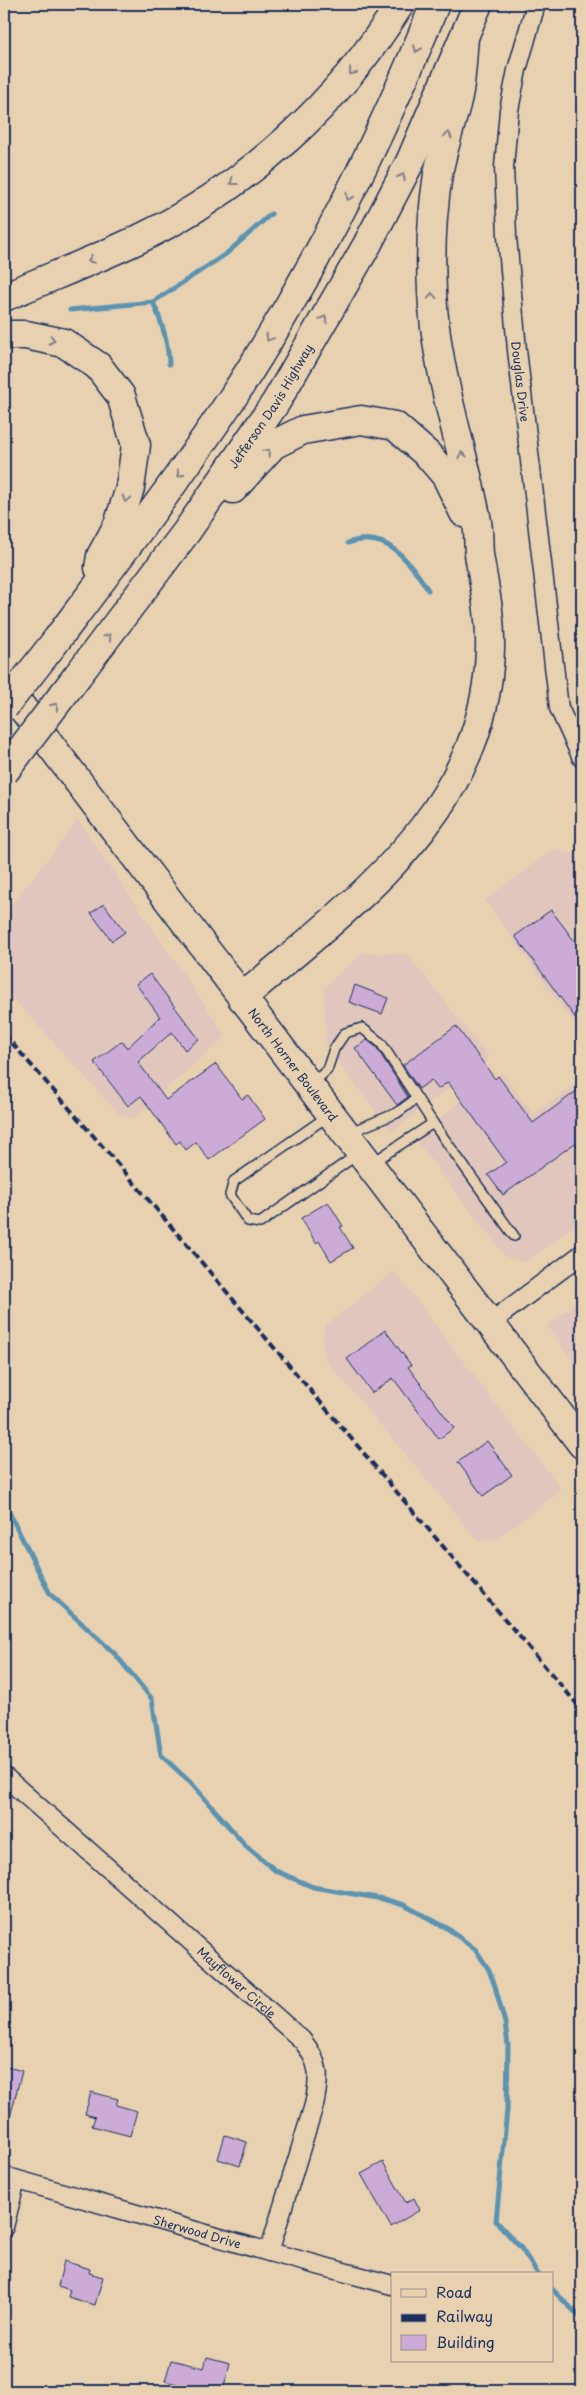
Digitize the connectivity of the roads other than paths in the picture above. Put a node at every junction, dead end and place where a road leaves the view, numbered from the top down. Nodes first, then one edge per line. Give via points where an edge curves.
1 (400, 4) edge
2 (435, 4) edge
3 (478, 4) edge
4 (536, 4) edge
5 (464, 38) junction
6 (4, 297) edge
7 (4, 335) edge
8 (480, 555) junction
9 (96, 587) junction
10 (142, 592) junction
11 (4, 684) edge
12 (4, 708) edge
13 (582, 758) edge
14 (4, 772) edge
15 (242, 998) junction
16 (310, 1086) junction
17 (417, 1098) junction
18 (433, 1123) junction
19 (352, 1141) junction
20 (514, 1236) dead end
21 (582, 1254) edge
22 (491, 1322) junction
23 (582, 1444) edge
24 (4, 1776) edge
25 (10, 2178) edge
26 (4, 2227) edge
27 (269, 2252) junction
28 (391, 2285) edge

1 -> 6 main road via 381,35 327,101 263,161 214,197 143,237
2 -> 9 main road via 375,146 312,266 209,433
3 - 5 main road, Jefferson Davis Highway
4 - 13 street, Douglas Drive via 509,110 504,167 507,236 558,708
8 -> 5 main road via 477,519 439,364 432,293 433,210 458,94
10 -> 5 main road, Jefferson Davis Highway via 276,402 367,245 410,162
7 -> 9 main road via 26,335 64,343 98,366 121,396 136,445 130,488 118,525 101,556
10 -> 8 main road via 198,541 235,487 273,445 304,430 361,420 395,426 428,455 457,495
8 - 15 main road via 490,626 487,679 475,734 454,783 423,829 385,874
9 - 12 main road, bridge
14 -> 10 main road, Jefferson Davis Highway, bridge
11 - 15 main road, North Horner Boulevard
15 - 16 main road, North Horner Boulevard
16 - 17 lane via 327,1070 345,1033 362,1028 381,1042
16 - 19 main road, North Horner Boulevard
17 - 18 lane
17 - 19 lane
18 - 19 lane
18 - 20 lane
19 - 19 lane via 260,1223 248,1221 230,1195 234,1181
19 - 22 main road, North Horner Boulevard
21 - 22 street
22 - 23 main road, North Horner Boulevard
24 - 27 street, Mayflower Circle via 302,2040 315,2058 318,2083 314,2105
25 - 26 street
25 - 27 street, Sherwood Drive
27 - 28 street, Sherwood Drive

